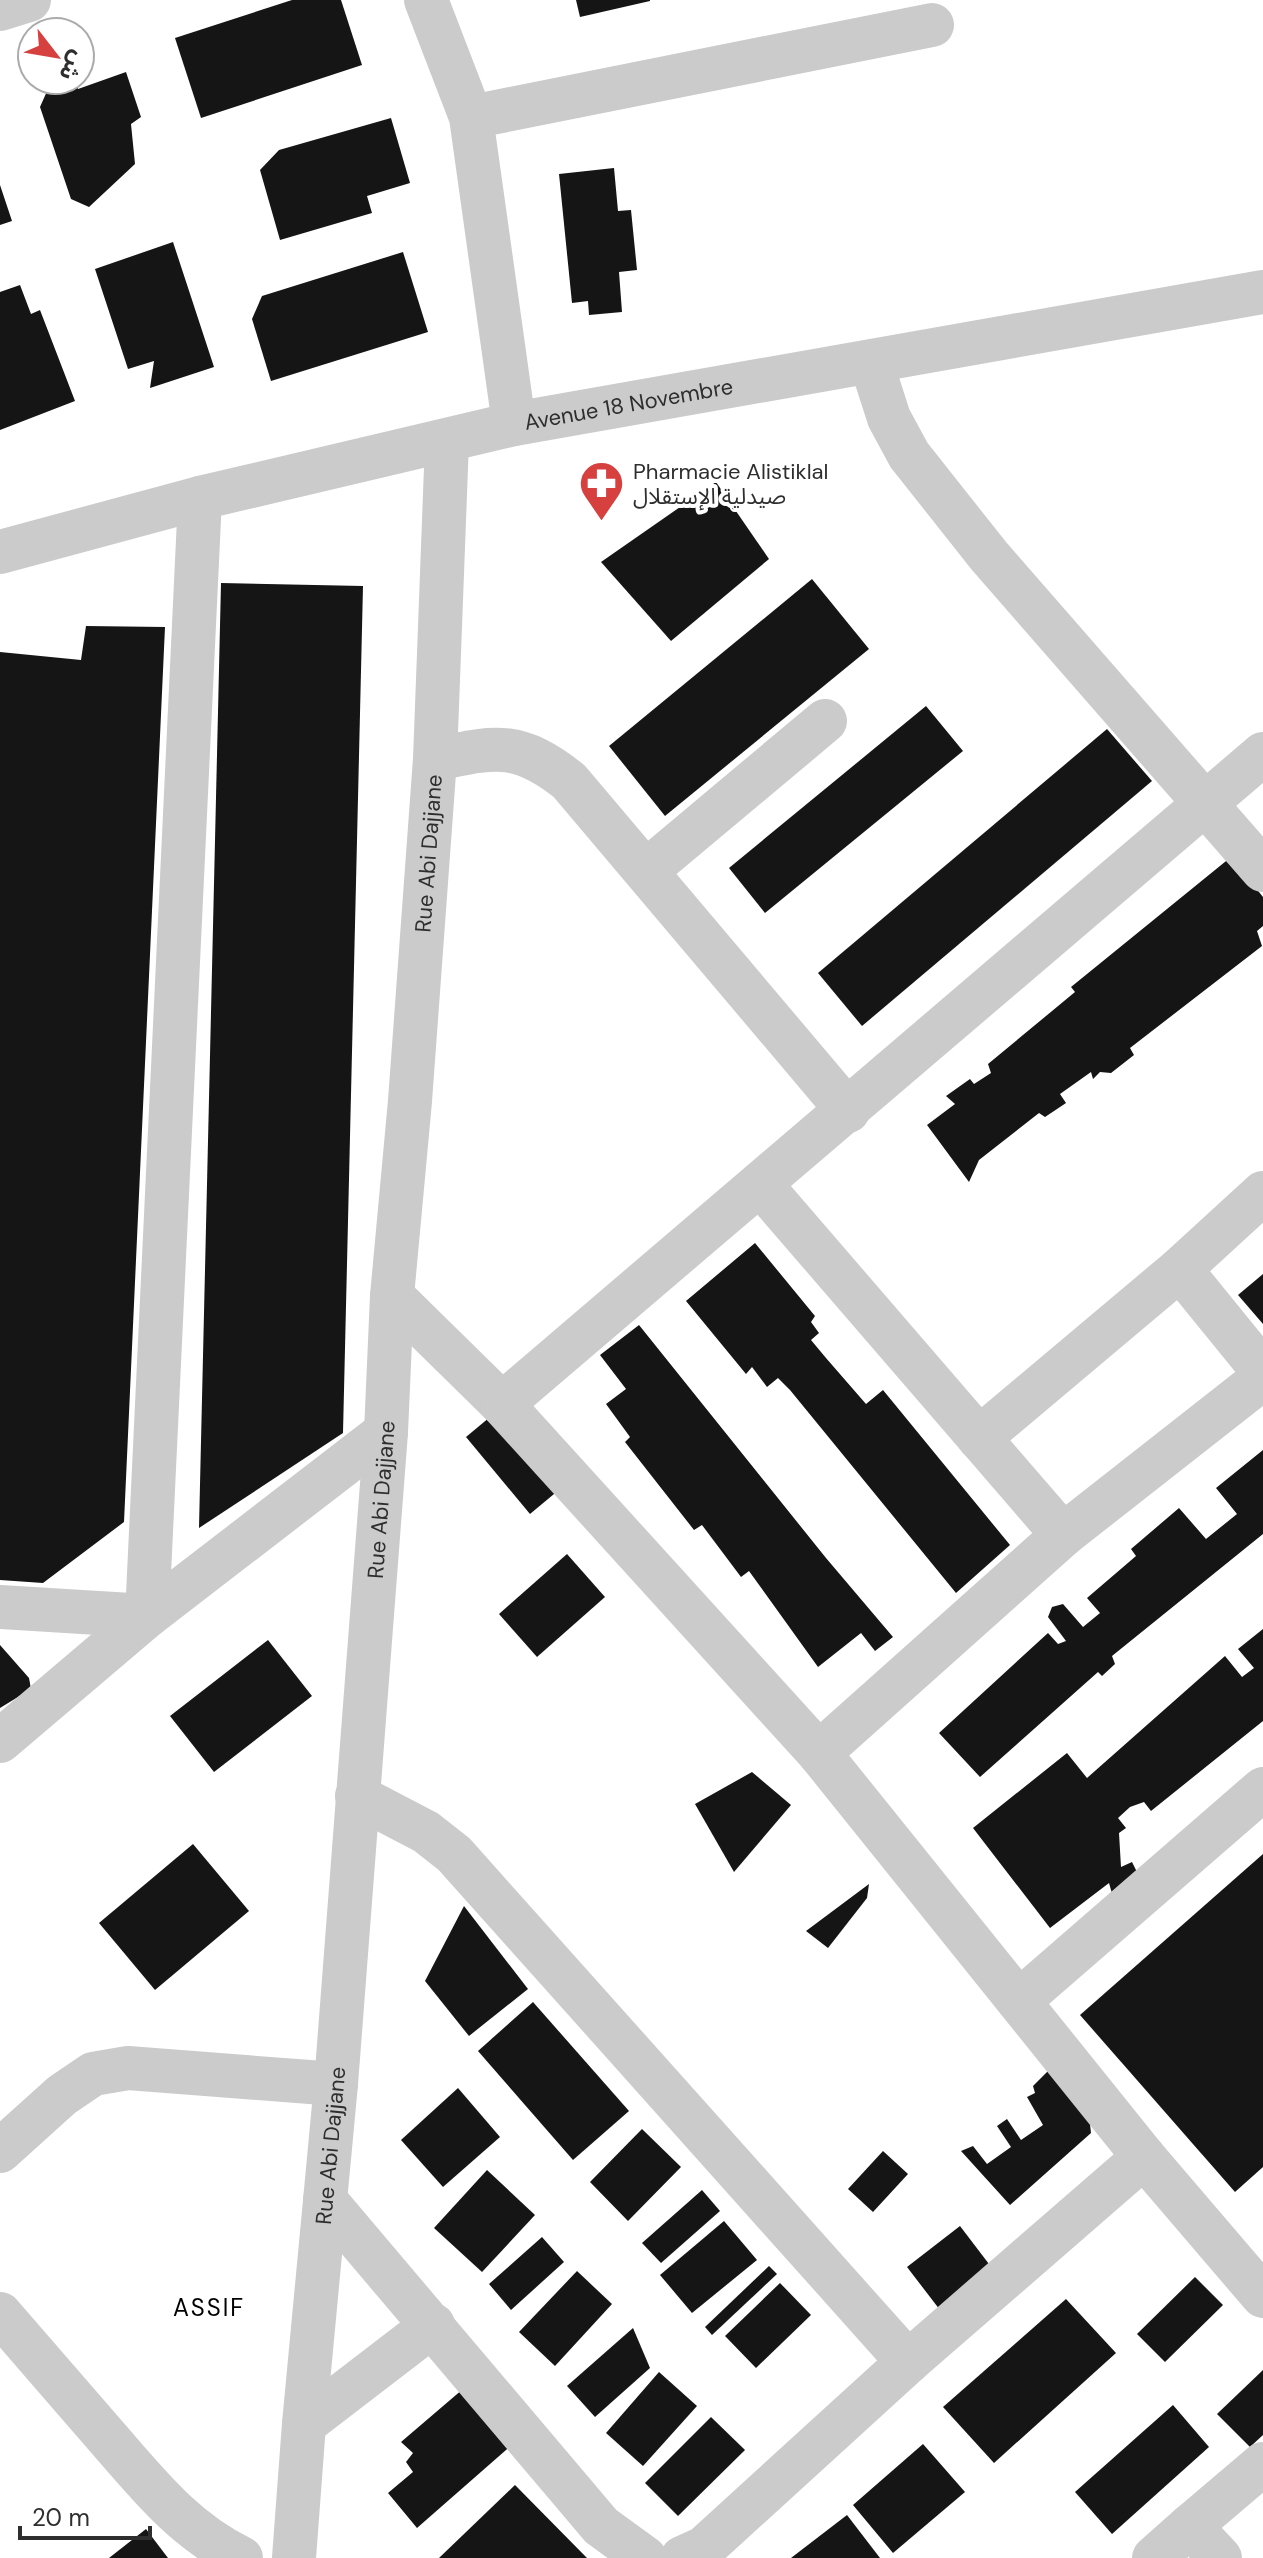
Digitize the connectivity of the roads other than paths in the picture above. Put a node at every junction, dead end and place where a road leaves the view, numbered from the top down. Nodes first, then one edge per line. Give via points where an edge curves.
1 (29, 0) edge
2 (426, 0) edge
3 (0, 9) edge
4 (932, 25) dead end
5 (471, 117) junction
6 (1263, 292) edge
7 (871, 362) junction
8 (514, 424) junction
9 (447, 441) junction
10 (200, 498) junction
11 (0, 552) edge
12 (825, 721) dead end
13 (1263, 754) edge
14 (435, 759) junction
15 (1204, 802) junction
16 (1263, 870) edge
17 (646, 871) junction
18 (848, 1111) junction
19 (760, 1184) junction
20 (1263, 1193) edge
21 (1180, 1269) junction
22 (392, 1296) junction
23 (1263, 1371) edge
24 (1263, 1378) edge
25 (502, 1404) junction
26 (386, 1432) junction
27 (979, 1438) junction
28 (1063, 1535) junction
29 (0, 1607) edge
30 (147, 1616) junction
31 (0, 1741) edge
32 (819, 1753) junction
33 (1263, 1789) edge
34 (357, 1796) junction
35 (1019, 2001) junction
36 (336, 2084) junction
37 (0, 2151) edge
38 (1144, 2157) junction
39 (325, 2200) junction
40 (1263, 2296) edge
41 (0, 2314) edge
42 (433, 2325) junction
43 (908, 2362) junction
44 (304, 2424) junction
45 (1263, 2464) edge
46 (1190, 2526) junction
47 (241, 2558) edge
48 (294, 2558) edge
49 (645, 2558) edge
50 (682, 2558) edge
51 (1154, 2558) edge
52 (1220, 2558) edge

1 - 3 street
2 - 5 street
4 - 5 street
5 - 8 street
6 - 7 street, Avenue 18 Novembre
7 - 8 street, Avenue 18 Novembre
7 - 15 street via 889,418 909,455 989,556
8 - 9 street, Avenue 18 Novembre
9 - 10 street, Avenue 18 Novembre
9 - 14 street, Rue Abi Dajjane
10 - 11 street, Avenue 18 Novembre
10 - 30 street
12 - 17 street
13 - 15 street
14 - 17 street via 494,747 548,764 569,781
14 - 22 street, Rue Abi Dajjane
15 - 16 street
15 - 18 street
17 - 18 street
18 - 19 street
19 - 25 street
19 - 27 street
20 - 21 street
21 - 23 street
21 - 27 street
22 - 25 street
22 - 26 street, Rue Abi Dajjane
24 - 28 street
25 - 32 street
26 - 30 street
26 - 34 street, Rue Abi Dajjane
27 - 28 street
28 - 32 street
29 - 30 street
30 - 31 street
32 - 35 street
33 - 35 street
34 - 36 street, Rue Abi Dajjane
34 - 43 street via 426,1832 454,1854
35 - 38 street
36 - 37 street via 128,2068 93,2074
36 - 39 street, Rue Abi Dajjane
38 - 40 street
38 - 43 street
39 - 42 street
39 - 44 street, Rue Abi Dajjane
41 - 47 street via 186,2525
42 - 44 street
42 - 49 street via 601,2526
43 - 50 street via 704,2548
44 - 48 street, Rue Abi Dajjane
45 - 46 street
46 - 51 street
46 - 52 street

